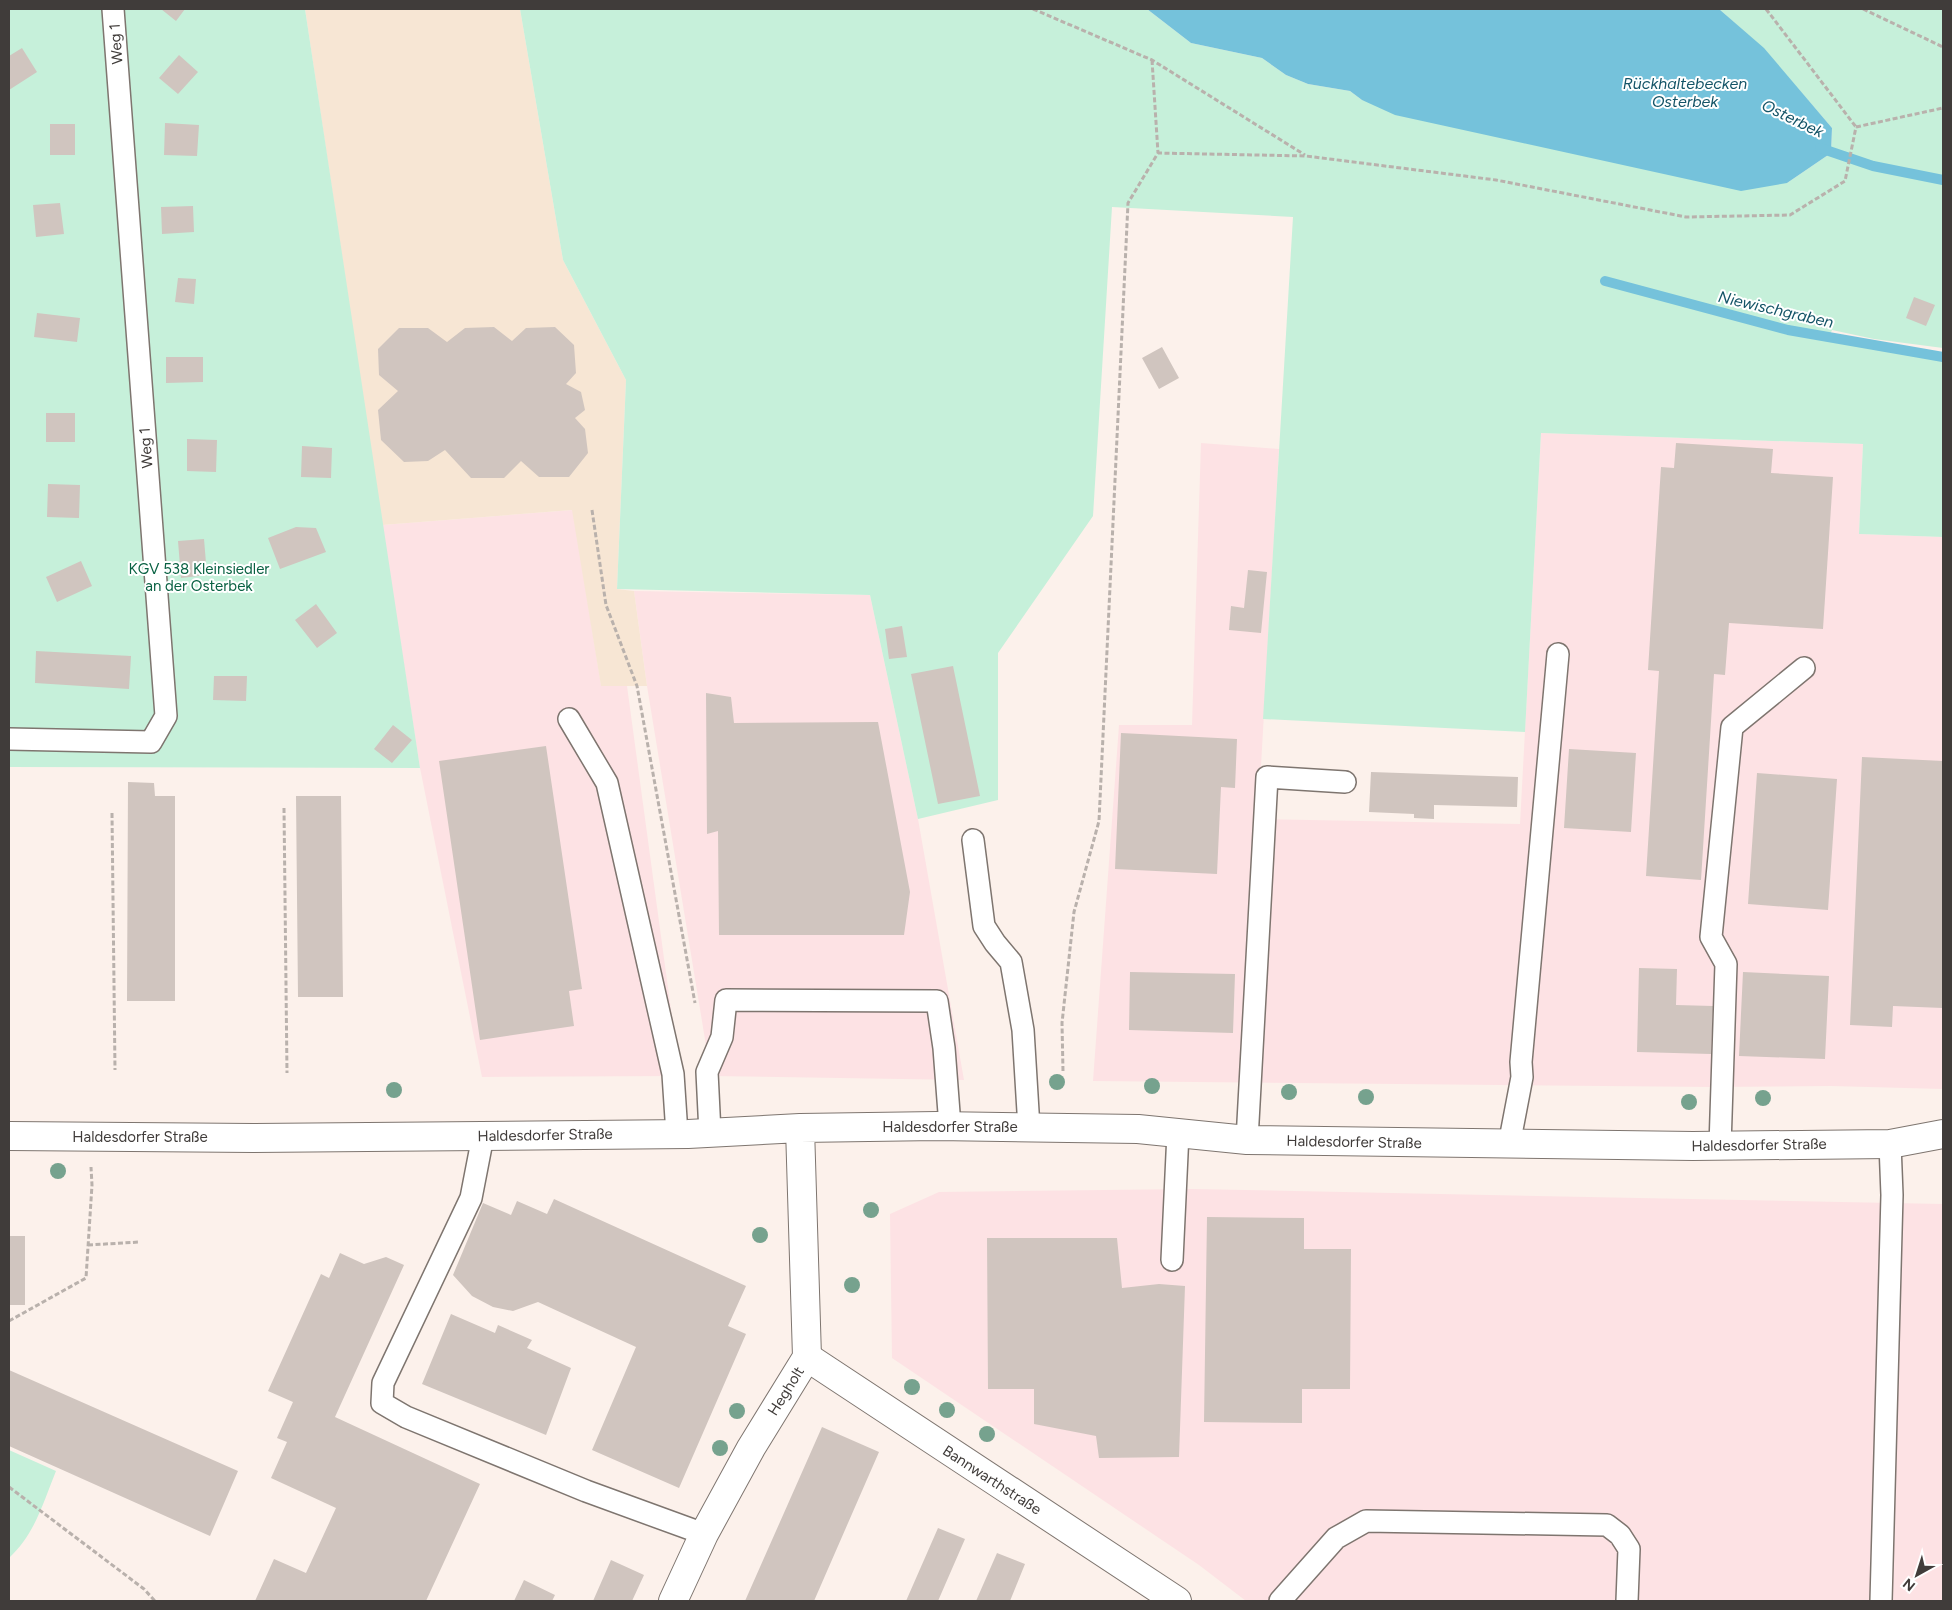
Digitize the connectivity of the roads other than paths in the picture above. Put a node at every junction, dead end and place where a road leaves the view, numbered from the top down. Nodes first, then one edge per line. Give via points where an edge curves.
1 (113, 9) edge
2 (1558, 654) dead end
3 (1804, 668) dead end
4 (569, 719) dead end
5 (9, 739) edge
6 (1345, 782) dead end
7 (973, 840) dead end
8 (950, 1126) junction
9 (800, 1128) junction
10 (1029, 1128) junction
11 (710, 1133) junction
12 (1178, 1133) junction
13 (677, 1134) junction
14 (1943, 1134) edge
15 (9, 1136) edge
16 (483, 1136) junction
17 (1247, 1140) junction
18 (1890, 1144) junction
19 (1509, 1145) junction
20 (1720, 1146) junction
21 (1943, 1154) edge
22 (1172, 1260) dead end
23 (806, 1357) junction
24 (704, 1534) junction
25 (673, 1601) edge
26 (1178, 1601) edge
27 (1280, 1601) edge
28 (1627, 1601) edge
29 (1881, 1601) edge

1 - 5 lane, Weg 1 via 166,716 151,742
2 - 19 lane via 1536,879 1522,1077
3 - 20 lane via 1732,727 1711,938 1726,964
4 - 13 lane via 607,783 673,1074
6 - 17 lane via 1267,777
7 - 10 lane via 984,926 1011,962 1023,1030
8 - 9 street, Haldesdorfer Straße
8 - 10 street, Haldesdorfer Straße
8 - 11 lane via 937,1001 726,1000 722,1038 708,1072
9 - 11 street, Haldesdorfer Straße
9 - 23 street, Hegholt
10 - 12 street, Haldesdorfer Straße via 1138,1129
11 - 13 street, Haldesdorfer Straße
12 - 17 street, Haldesdorfer Straße
12 - 22 lane
13 - 16 street, Haldesdorfer Straße
14 - 18 street, Haldesdorfer Straße
15 - 16 street, Haldesdorfer Straße
16 - 24 lane via 471,1198 383,1383 382,1403 399,1414 586,1491
17 - 19 street, Haldesdorfer Straße
18 - 20 street, Haldesdorfer Straße
18 - 21 street, Haldesdorfer Straße
18 - 29 lane via 1892,1196
19 - 20 street, Haldesdorfer Straße
23 - 24 street, Hegholt
23 - 26 street, Bannwarthstraße
24 - 25 street, Hegholt
27 - 28 lane via 1336,1538 1366,1522 1607,1525 1620,1535 1629,1549

